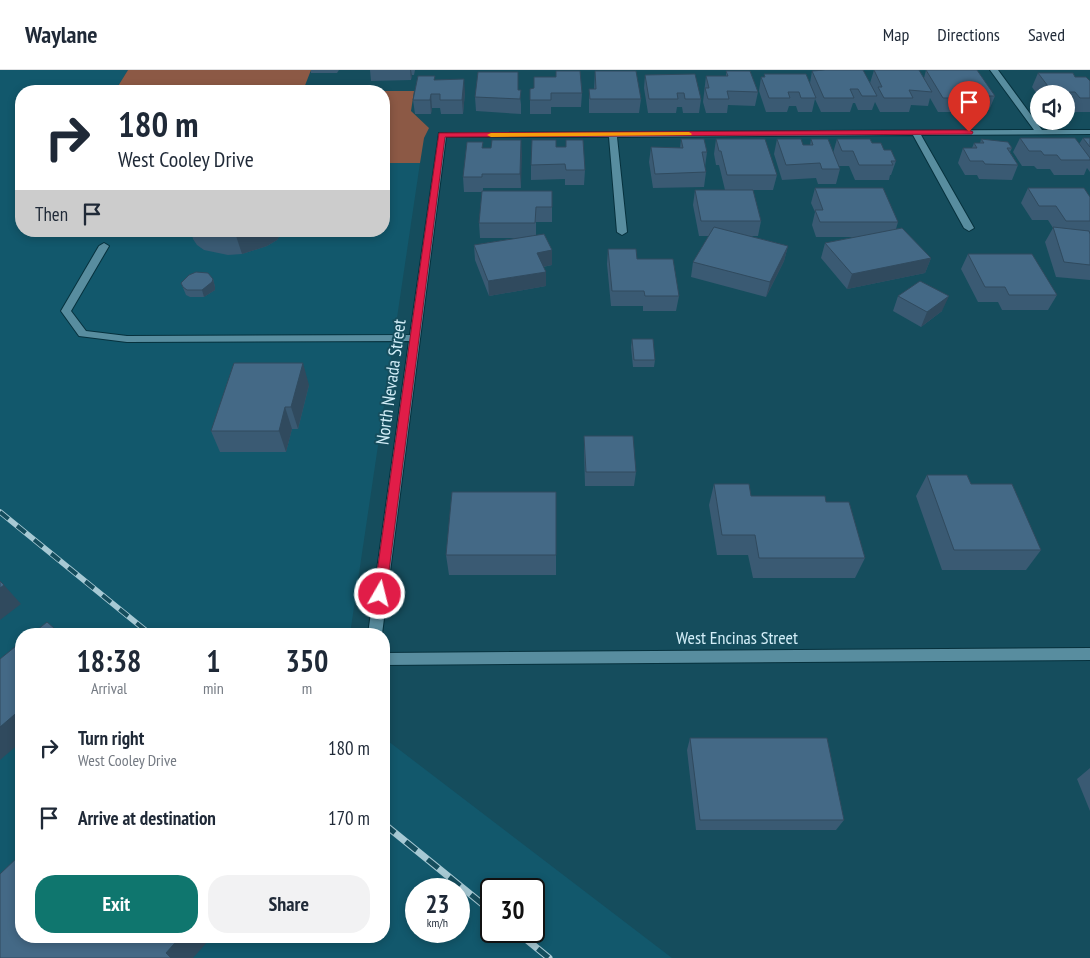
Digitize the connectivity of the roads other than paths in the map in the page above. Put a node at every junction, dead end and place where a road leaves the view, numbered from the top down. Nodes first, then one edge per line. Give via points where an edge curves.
1 (994, 70) edge
2 (1040, 132) junction
3 (1090, 132) edge
4 (916, 133) junction
5 (613, 134) junction
6 (969, 228) dead end
7 (622, 232) dead end
8 (104, 246) dead end
9 (414, 338) junction
10 (376, 628) edge
11 (1090, 654) edge
12 (390, 659) edge

1 - 2 street
2 - 3 street
2 - 4 street
4 - 5 street
4 - 6 street
5 - 7 street
5 - 9 street, North Nevada Street via 442,135
8 - 9 street via 66,311 83,334 127,339
9 - 10 street, North Nevada Street
11 - 12 street, West Encinas Street

